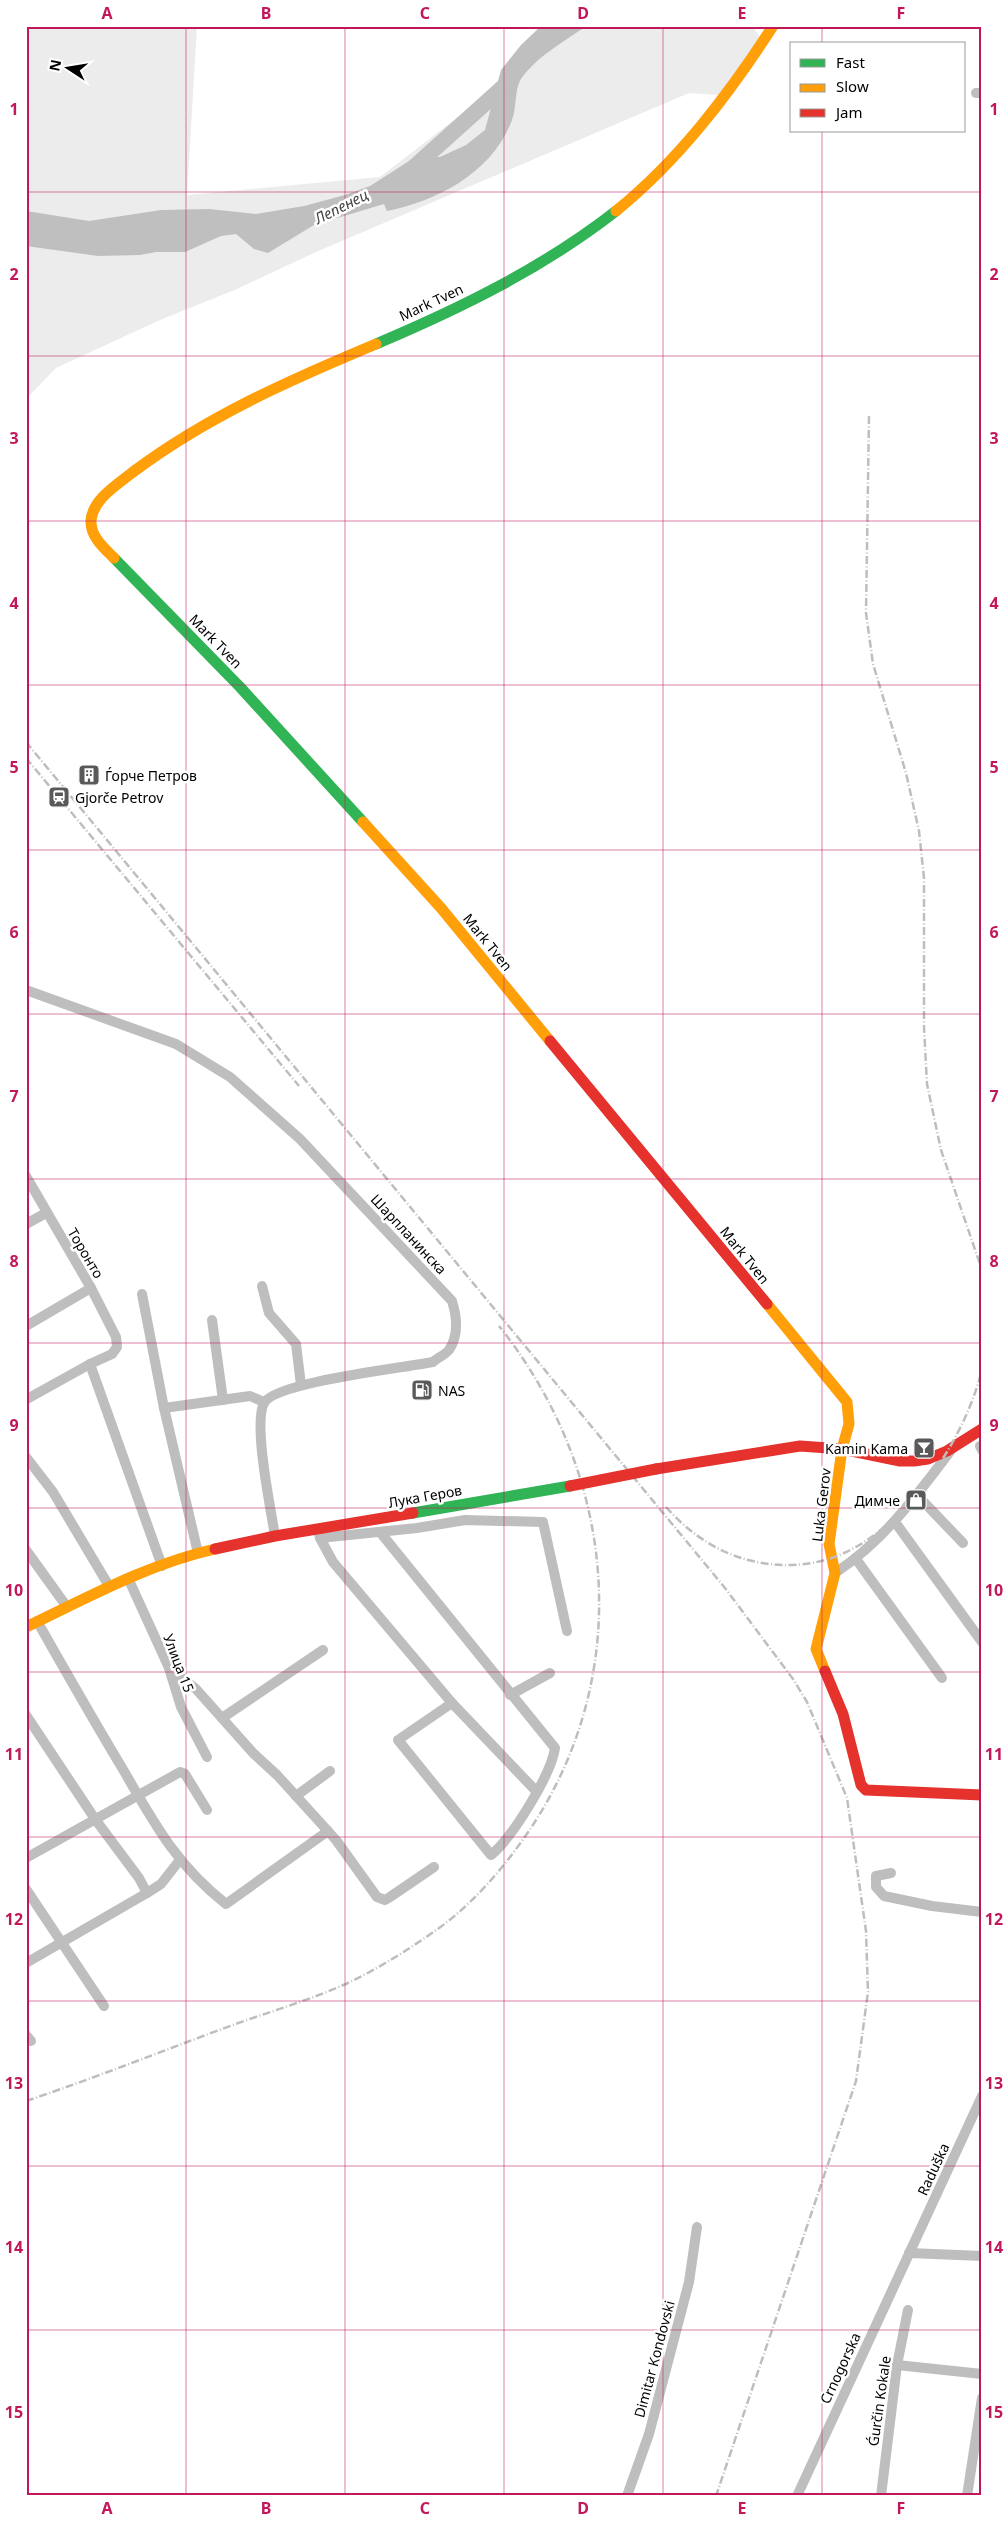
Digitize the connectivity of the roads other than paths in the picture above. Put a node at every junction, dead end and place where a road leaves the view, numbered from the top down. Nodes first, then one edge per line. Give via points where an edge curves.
1 (773, 26) edge
2 (26, 990) edge
3 (26, 1176) edge
4 (46, 1212) junction
5 (26, 1224) edge
6 (262, 1286) dead end
7 (91, 1288) junction
8 (142, 1294) dead end
9 (212, 1320) dead end
10 (26, 1326) edge
11 (90, 1364) junction
12 (301, 1384) junction
13 (27, 1399) edge
14 (223, 1400) junction
15 (264, 1402) junction
16 (164, 1408) junction
17 (982, 1429) edge
18 (954, 1448) junction
19 (842, 1449) junction
20 (26, 1458) edge
21 (918, 1496) junction
22 (895, 1522) junction
23 (380, 1532) junction
24 (319, 1534) junction
25 (275, 1536) junction
26 (963, 1543) dead end
27 (26, 1550) edge
28 (198, 1553) junction
29 (856, 1559) junction
30 (162, 1566) junction
31 (835, 1573) junction
32 (128, 1578) junction
33 (109, 1586) junction
34 (67, 1607) junction
35 (37, 1621) junction
36 (26, 1627) edge
37 (567, 1632) dead end
38 (982, 1642) edge
39 (323, 1650) dead end
40 (169, 1668) junction
41 (550, 1673) dead end
42 (942, 1678) dead end
43 (510, 1695) junction
44 (452, 1703) junction
45 (26, 1714) edge
46 (222, 1718) junction
47 (206, 1757) dead end
48 (330, 1771) dead end
49 (536, 1791) junction
50 (137, 1794) junction
51 (982, 1795) edge
52 (296, 1796) junction
53 (207, 1810) dead end
54 (95, 1819) junction
55 (328, 1831) junction
56 (26, 1858) edge
57 (179, 1861) junction
58 (434, 1867) dead end
59 (891, 1872) dead end
60 (26, 1890) edge
61 (147, 1893) junction
62 (982, 1912) edge
63 (62, 1943) junction
64 (26, 1963) edge
65 (104, 2006) dead end
66 (982, 2096) edge
67 (698, 2227) dead end
68 (910, 2254) junction
69 (982, 2256) edge
70 (908, 2310) dead end
71 (897, 2366) junction
72 (982, 2374) edge
73 (982, 2398) edge
74 (627, 2496) edge
75 (797, 2496) edge
76 (881, 2496) edge
77 (967, 2496) edge

1 - 19 street, Mark Tven via 739,80 694,136 650,180 595,226 502,286 218,414 176,440 113,488 94,510 91,521 92,534 99,543 240,687 441,908 841,1394 847,1402 849,1414
2 - 12 street, Шарпланинска via 176,1044 230,1077 300,1139 452,1301 457,1318 455,1333 448,1351 432,1362
3 - 4 street, Торонто
4 - 5 street
4 - 7 street, Торонто
6 - 12 street via 269,1312 296,1344
7 - 10 street
7 - 11 street, Торонто via 116,1337 117,1347 112,1354
8 - 16 street
9 - 14 street
11 - 13 street
11 - 30 street
12 - 15 street, Шарпланинска via 274,1394
14 - 15 street via 250,1396
14 - 16 street
15 - 25 street via 260,1427
16 - 28 street
17 - 18 street
18 - 19 street via 928,1459 900,1461
18 - 21 street
19 - 24 street, Лука Геров, bridge via 800,1446 656,1469
19 - 31 street, Luka Gerov via 829,1544
20 - 33 street via 54,1492
21 - 22 street
21 - 26 street
22 - 29 street
22 - 38 street
23 - 24 street
23 - 37 street via 465,1520 543,1522
23 - 43 street
24 - 25 street, Лука Геров
24 - 44 street via 333,1562
25 - 28 street, Лука Геров
27 - 34 street
28 - 30 street, Лука Геров
29 - 31 street
29 - 42 street
30 - 32 street, Лука Геров
31 - 51 street, Luka Gerov via 816,1649 842,1714 861,1785 866,1790
32 - 33 street, Лука Геров
32 - 40 street, Улица 15
33 - 34 street, Лука Геров
34 - 35 street, Лука Геров
35 - 36 street, Лука Геров
35 - 50 street
39 - 46 street
40 - 46 street via 196,1689
40 - 47 street, Улица 15 via 181,1707
41 - 43 street
43 - 49 street via 555,1748
44 - 49 street
44 - 49 street via 398,1740 491,1855 510,1835
45 - 54 street
46 - 52 street
48 - 52 street
50 - 53 street via 180,1772 185,1774
50 - 54 street
50 - 57 street
52 - 55 street
54 - 56 street
54 - 61 street
55 - 57 street via 226,1904 201,1885
55 - 58 street via 377,1898 385,1900
57 - 61 street via 162,1884
59 - 62 street via 876,1876 876,1887 884,1896
60 - 63 street
61 - 63 street
63 - 64 street
63 - 65 street
66 - 68 street, Raduška
67 - 74 street, Dimitar Kondovski via 689,2282 649,2434
68 - 69 street
68 - 75 street, Crnogorska
70 - 71 street, Ǵurčin Kokale
71 - 72 street
71 - 76 street, Ǵurčin Kokale
73 - 77 street

